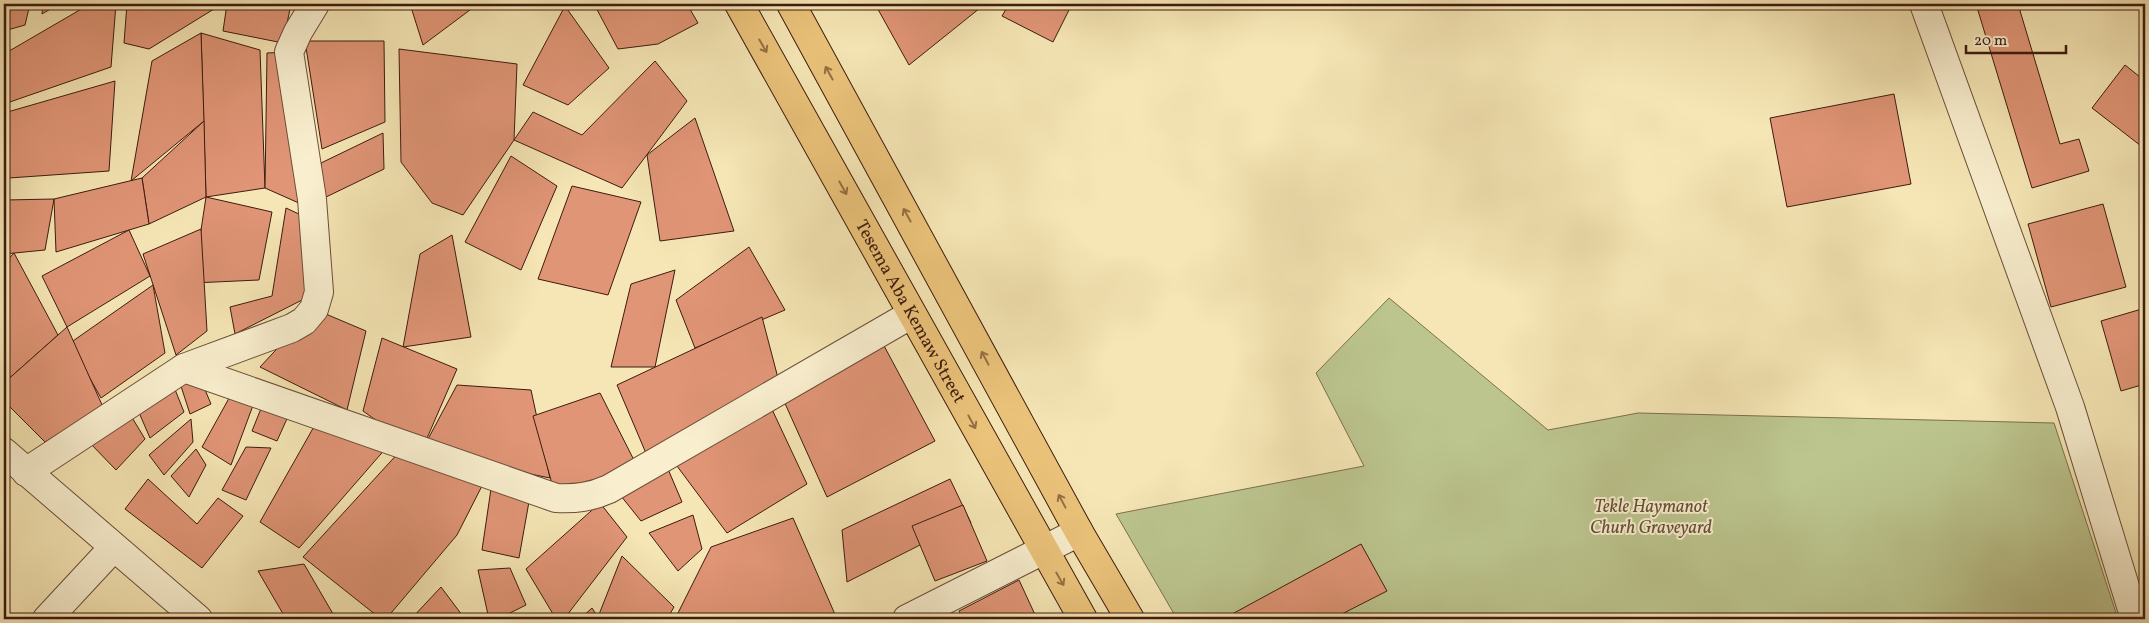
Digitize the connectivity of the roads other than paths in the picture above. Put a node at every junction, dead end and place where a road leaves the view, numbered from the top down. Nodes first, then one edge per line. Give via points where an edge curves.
1 (315, 4) edge
2 (739, 4) edge
3 (791, 4) edge
4 (1924, 4) edge
5 (912, 314) junction
6 (184, 368) junction
7 (4, 452) edge
8 (26, 472) junction
9 (1080, 532) junction
10 (113, 548) junction
11 (1044, 551) junction
12 (47, 619) edge
13 (198, 619) edge
14 (907, 619) edge
15 (1083, 619) edge
16 (1130, 619) edge
17 (2135, 619) edge

1 - 6 street via 289,52 312,200 320,292 314,309 304,321 292,328
2 -> 5 main road, Tesema Aba Kemaw Street
9 -> 3 main road
4 - 17 street via 2070,407
5 - 6 street via 609,489 574,499 556,498
5 -> 11 main road, Tesema Aba Kemaw Street
6 - 8 street
7 - 8 street
8 - 10 street
9 - 11 street
9 - 16 main road
10 - 12 street
10 - 13 street
11 - 14 street
11 -> 15 main road, Tesema Aba Kemaw Street

